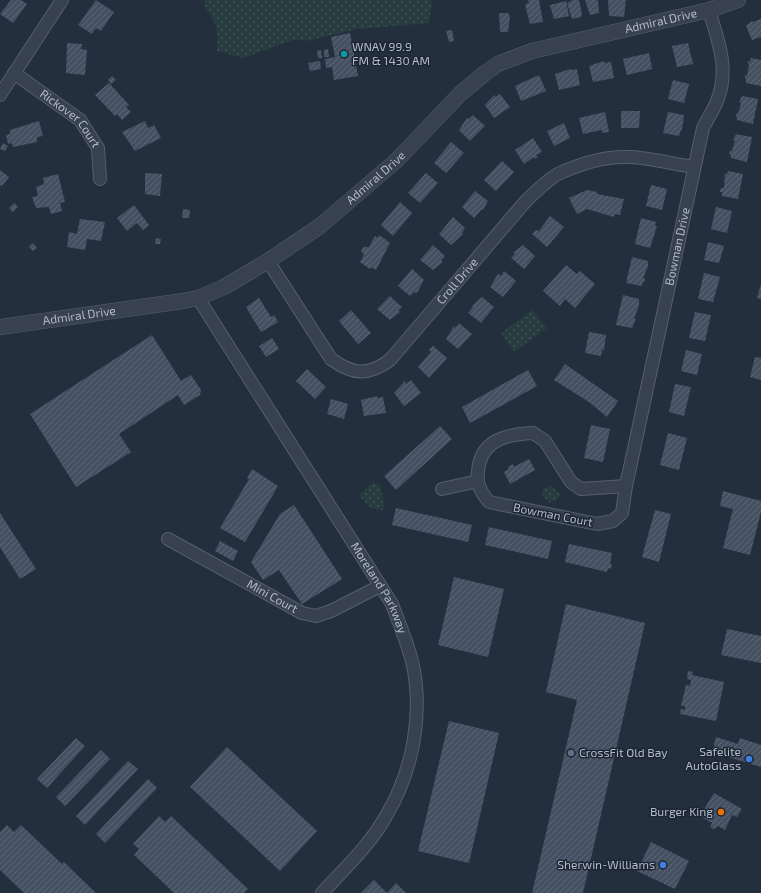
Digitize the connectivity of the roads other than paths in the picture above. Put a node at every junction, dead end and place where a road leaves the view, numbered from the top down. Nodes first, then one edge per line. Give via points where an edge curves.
1 (62, 0) edge
2 (738, 0) edge
3 (709, 10) junction
4 (14, 73) junction
5 (0, 95) edge
6 (694, 167) junction
7 (100, 179) dead end
8 (268, 261) junction
9 (198, 298) junction
10 (0, 326) edge
11 (478, 481) junction
12 (626, 486) junction
13 (442, 489) dead end
14 (168, 538) dead end
15 (380, 586) junction
16 (322, 893) edge

1 - 4 street
2 - 3 street, Admiral Drive
3 - 6 street, Bowman Drive via 723,58 723,75 718,101 703,128
3 - 8 street, Admiral Drive via 532,51 498,64 460,94 413,145 339,210
4 - 5 street
4 - 7 street, Rickover Court via 80,120 98,148
6 - 8 street, Croll Drive via 629,157 580,165 557,175 534,192 390,360 380,368 367,372 355,372 331,358
6 - 12 street, Bowman Drive
8 - 9 street, Admiral Drive via 224,287
9 - 10 street, Admiral Drive
9 - 15 street, Moreland Parkway
11 - 12 street, Bowman Court via 481,492 489,502 597,524 613,521 622,513
11 - 12 street via 481,454 485,449 502,438 534,433 545,441 571,482 581,489
11 - 13 street
14 - 15 street, Mini Court via 302,613 316,616 331,611
15 - 16 street, Moreland Parkway via 392,604 412,662 416,693 415,734 408,767 386,817 366,844

